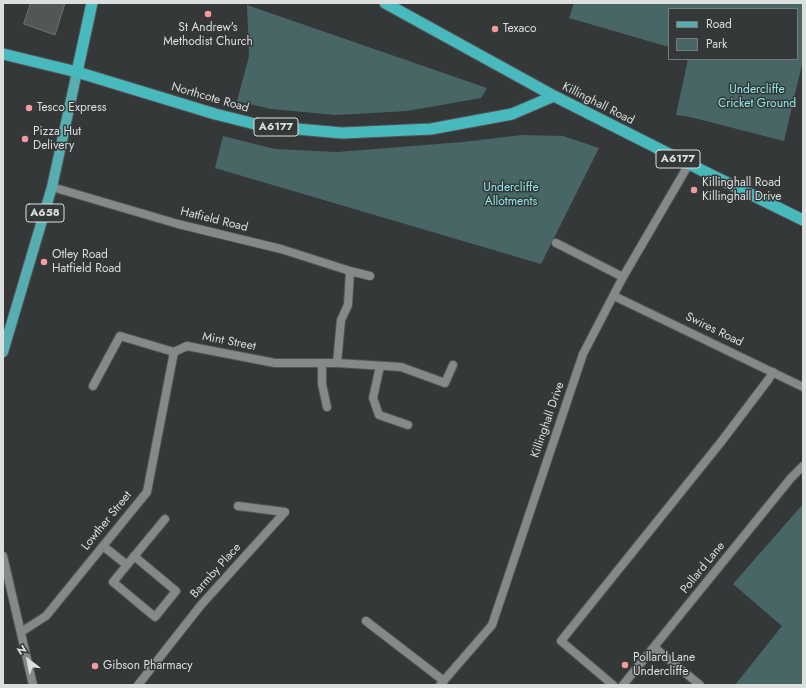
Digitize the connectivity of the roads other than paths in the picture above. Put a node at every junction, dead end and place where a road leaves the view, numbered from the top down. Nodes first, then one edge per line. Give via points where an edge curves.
1 (92, 3) edge
2 (385, 3) edge
3 (3, 54) edge
4 (77, 72) junction
5 (554, 96) junction
6 (689, 164) junction
7 (52, 187) junction
8 (803, 220) edge
9 (556, 243) dead end
10 (350, 271) junction
11 (370, 276) dead end
12 (623, 276) junction
13 (614, 296) junction
14 (4, 346) edge
15 (174, 352) junction
16 (337, 363) junction
17 (322, 364) junction
18 (453, 365) dead end
19 (380, 366) junction
20 (773, 372) junction
21 (93, 386) dead end
22 (803, 386) edge
23 (327, 407) dead end
24 (408, 425) dead end
25 (803, 466) edge
26 (238, 506) dead end
27 (165, 519) dead end
28 (103, 546) junction
29 (3, 556) edge
30 (134, 556) junction
31 (127, 565) junction
32 (366, 621) dead end
33 (21, 632) junction
34 (654, 647) junction
35 (442, 683) edge
36 (33, 685) edge
37 (138, 685) edge
38 (613, 685) edge
39 (623, 685) edge
40 (700, 685) edge

1 - 4 highway, A658
2 - 5 highway, Killinghall Road
3 - 4 highway, Northcote Road / A6177
4 - 5 highway, Northcote Road / A6177 via 263,126 342,133 431,129 512,114
4 - 7 main road, A658
5 - 6 highway, Killinghall Road / A6177
6 - 8 highway, Killinghall Road / A6177
6 - 12 street, Killinghall Drive
7 - 10 street, Hatfield Road
7 - 14 main road, A658
9 - 12 street
10 - 11 street, Hatfield Road
10 - 16 street via 348,305 341,320
12 - 13 street, Killinghall Drive
13 - 20 street, Swires Road
13 - 35 street, Killinghall Drive via 583,354 492,625
15 - 17 street, Mint Street via 186,346 275,363
15 - 21 street via 120,336
15 - 28 street, Lowther Street via 146,492
16 - 17 street, Mint Street
16 - 19 street, Mint Street
17 - 23 street via 322,384
18 - 19 street, Mint Street via 445,383 401,367
19 - 24 street via 373,398 378,415
20 - 22 street, Swires Road
20 - 38 street via 721,442 561,641
25 - 34 street, Pollard Lane
26 - 37 street, Barmby Place via 285,512 201,605
27 - 30 street
28 - 31 street
28 - 33 street, Lowther Street via 46,616
29 - 33 street
30 - 31 street
30 - 31 street via 176,591 155,617 113,582
32 - 35 street
33 - 36 street
34 - 39 street, Pollard Lane
34 - 40 street

